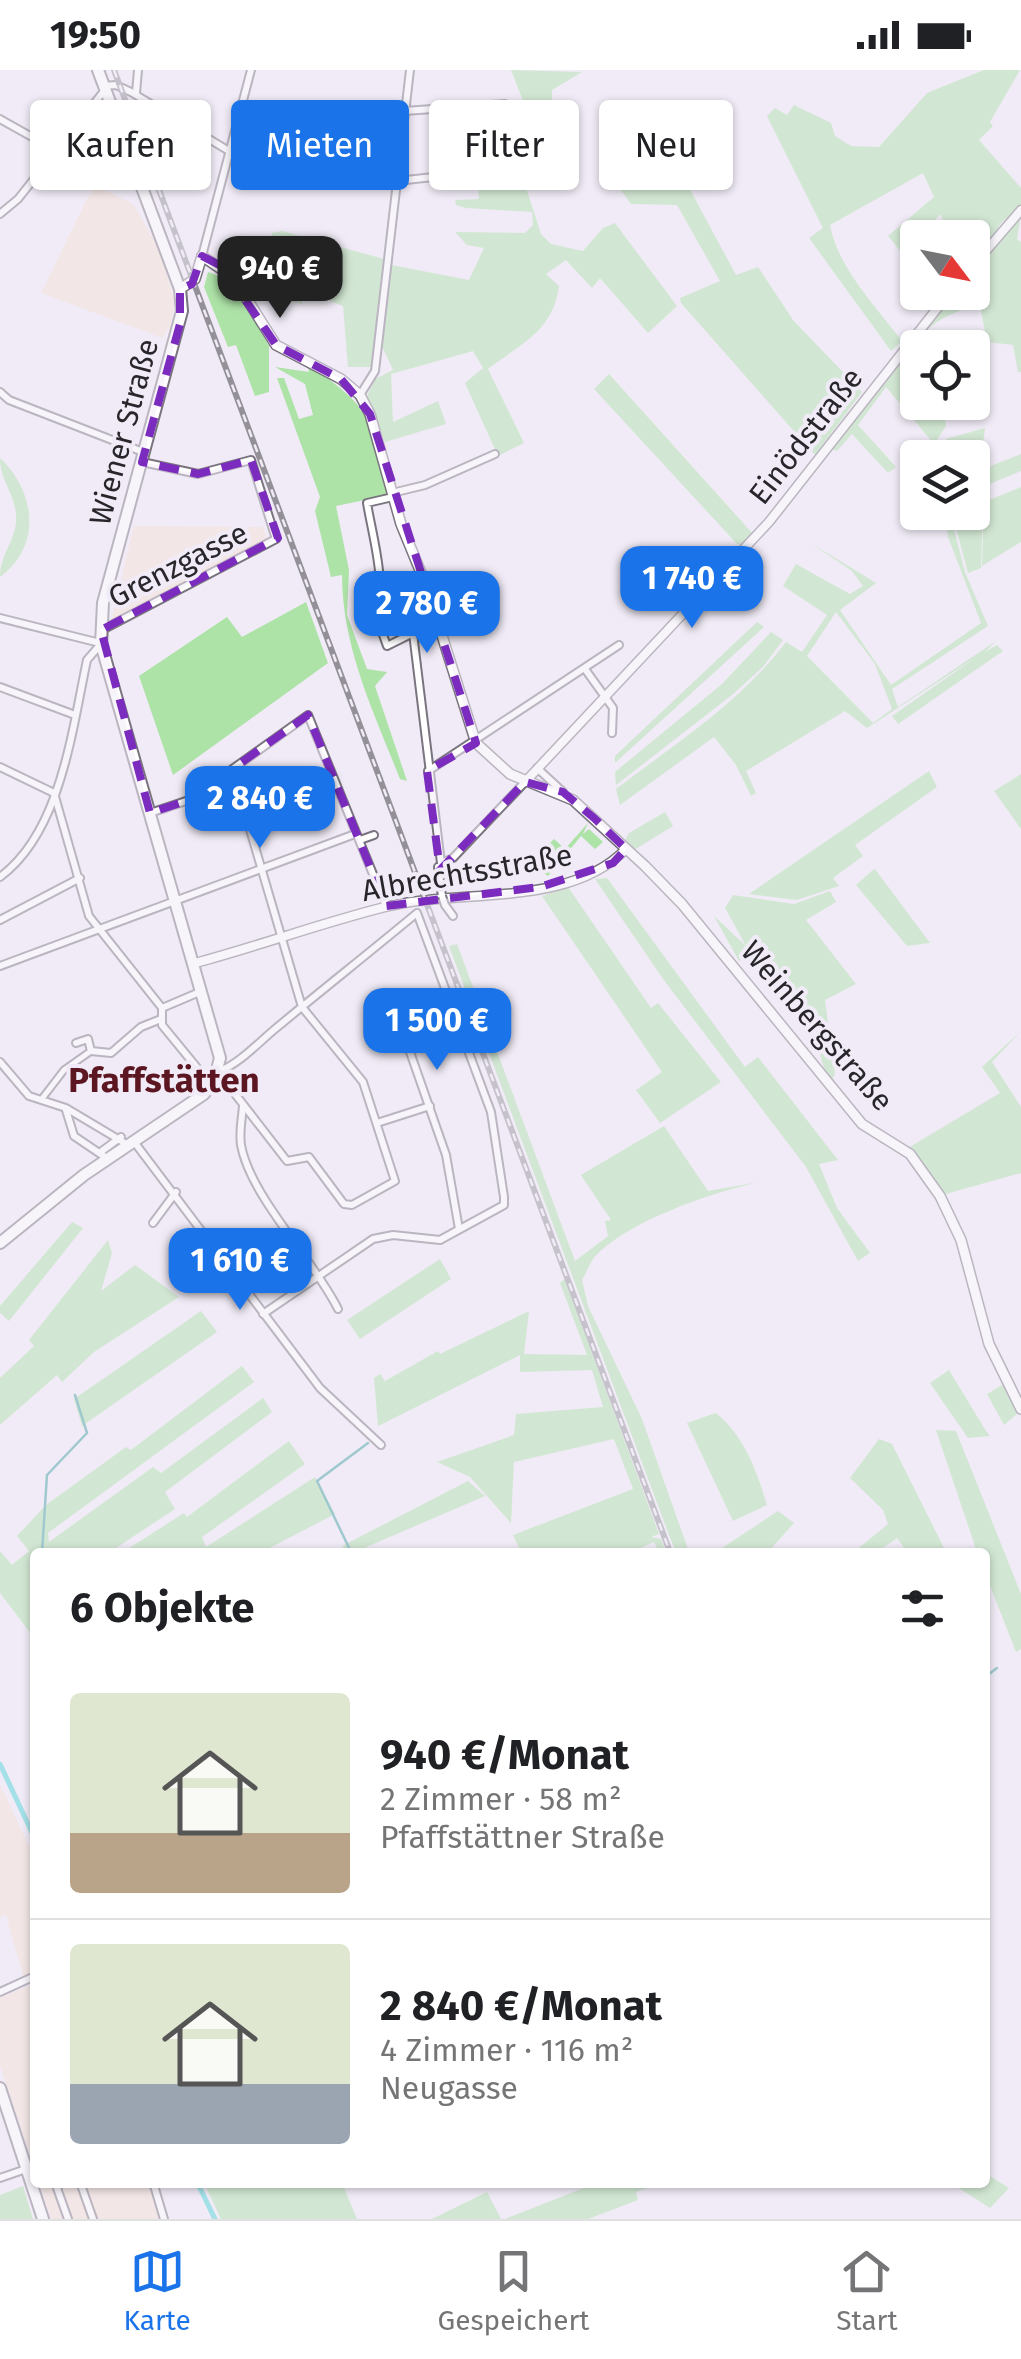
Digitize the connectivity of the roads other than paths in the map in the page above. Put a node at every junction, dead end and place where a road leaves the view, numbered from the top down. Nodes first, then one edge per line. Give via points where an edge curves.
1 (88, 70) edge
2 (138, 70) edge
3 (251, 70) edge
4 (410, 70) edge
5 (102, 81) edge
6 (136, 94) junction
7 (406, 100) edge
8 (0, 120) edge
9 (30, 136) edge
10 (228, 151) junction
11 (231, 152) edge
12 (30, 181) edge
13 (396, 190) edge
14 (1021, 210) edge
15 (0, 214) edge
16 (990, 246) edge
17 (202, 256) junction
18 (179, 285) junction
19 (935, 310) edge
20 (0, 392) edge
21 (360, 395) junction
22 (496, 454) dead end
23 (143, 458) junction
24 (393, 495) junction
25 (0, 618) edge
26 (101, 630) junction
27 (101, 644) junction
28 (619, 645) dead end
29 (585, 669) junction
30 (1, 690) edge
31 (604, 698) junction
32 (75, 715) junction
33 (612, 733) dead end
34 (476, 743) junction
35 (0, 768) edge
36 (537, 768) junction
37 (427, 771) junction
38 (226, 774) junction
39 (526, 782) junction
40 (563, 792) junction
41 (54, 793) junction
42 (150, 813) junction
43 (374, 836) dead end
44 (357, 837) junction
45 (626, 849) junction
46 (438, 867) dead end
47 (260, 870) junction
48 (0, 877) edge
49 (80, 878) junction
50 (176, 900) junction
51 (386, 906) junction
52 (453, 916) dead end
53 (0, 920) edge
54 (98, 929) junction
55 (280, 938) junction
56 (195, 963) junction
57 (0, 966) edge
58 (202, 992) junction
59 (302, 1007) junction
60 (162, 1008) junction
61 (161, 1019) junction
62 (76, 1043) dead end
63 (91, 1050) junction
64 (410, 1052) dead end
65 (0, 1062) edge
66 (218, 1072) junction
67 (203, 1075) dead end
68 (41, 1100) junction
69 (243, 1104) junction
70 (430, 1106) junction
71 (66, 1108) junction
72 (251, 1114) junction
73 (242, 1120) junction
74 (377, 1124) junction
75 (128, 1142) junction
76 (104, 1155) junction
77 (176, 1192) junction
78 (153, 1223) dead end
79 (459, 1229) junction
80 (0, 1243) edge
81 (319, 1272) junction
82 (338, 1309) dead end
83 (263, 1314) junction
84 (1021, 1409) edge
85 (381, 1445) dead end
86 (30, 1978) edge
87 (0, 1992) edge
88 (0, 2088) edge
89 (27, 2168) junction
90 (0, 2178) edge
91 (30, 2178) edge
92 (33, 2188) edge
93 (58, 2188) edge
94 (82, 2188) edge
95 (156, 2188) edge
96 (43, 2219) edge
97 (68, 2219) edge
98 (94, 2219) edge
99 (164, 2219) edge

1 - 5 street
2 - 6 street
3 - 10 street, Wiener Straße
4 - 7 street
5 - 6 street
5 - 18 main road
6 - 10 street
8 - 9 street
10 - 11 street
10 - 17 street, Wiener Straße
12 - 15 street
13 - 21 street via 375,371
14 - 16 street
17 - 18 main road, Wiener Straße via 195,279
17 - 21 main road via 232,277 276,344
18 - 23 main road, Wiener Straße via 180,324
19 - 31 street, Einödstraße via 798,488
20 - 23 street
21 - 24 main road
22 - 24 street
23 - 26 main road, Wiener Straße
23 - 26 street, Grenzgasse via 198,474 250,460 276,539
24 - 34 main road
24 - 37 street via 367,503 375,611 386,646 413,632
25 - 27 street
26 - 27 main road, Wiener Straße
27 - 32 street via 87,660
27 - 42 main road, Wiener Straße
28 - 29 street
29 - 31 street
29 - 34 street
30 - 32 street
31 - 33 street via 614,715
31 - 36 street, Einödstraße
32 - 41 street
34 - 37 street
34 - 39 main road
35 - 41 street
36 - 39 street, Einödstraße
36 - 40 street
37 - 39 street, Einödstraße via 440,862 453,858
38 - 42 street via 188,800
38 - 44 street via 308,714
38 - 47 street via 241,800
39 - 40 main road
40 - 45 main road, Weinbergstraße
41 - 48 street via 28,854
41 - 49 street
42 - 50 main road, Wiener Straße
43 - 44 street
44 - 47 street
44 - 51 street
45 - 51 street, Albrechtsstraße via 593,873 540,888
45 - 84 main road, Weinbergstraße via 669,889 862,1124 904,1149 923,1171 960,1240 990,1344
46 - 52 street
47 - 50 street
47 - 55 street
49 - 53 street
49 - 54 street
50 - 54 street
50 - 56 main road, Wiener Straße
51 - 55 street, Albrechtsstraße
54 - 57 street
54 - 60 street
55 - 56 street, Albrechtsstraße
55 - 59 street
56 - 58 main road, Wiener Straße
58 - 60 street
58 - 66 main road, Wiener Straße
59 - 66 street
59 - 74 street via 363,1082
59 - 79 street via 416,913 491,1112 504,1205
60 - 61 street
61 - 63 street via 141,1026 111,1053
61 - 67 street
62 - 63 street via 88,1039
63 - 68 street
64 - 70 street
65 - 68 street via 18,1088
66 - 69 street
66 - 75 main road via 204,1094
68 - 71 street
69 - 72 street
69 - 73 street
70 - 74 street
70 - 79 street
71 - 75 street
71 - 76 street via 74,1136
72 - 73 street
72 - 74 street via 288,1160 308,1158 344,1204 352,1205 395,1181
73 - 81 street via 244,1157 281,1223
75 - 76 main road
75 - 77 street
76 - 80 main road
77 - 78 street
77 - 83 street
79 - 81 street via 440,1240 373,1239
81 - 82 street
81 - 83 street
83 - 85 street via 320,1388
86 - 87 street
88 - 89 main road
89 - 90 street
89 - 91 main road
92 - 96 main road
93 - 97 street
94 - 98 street
95 - 99 street

